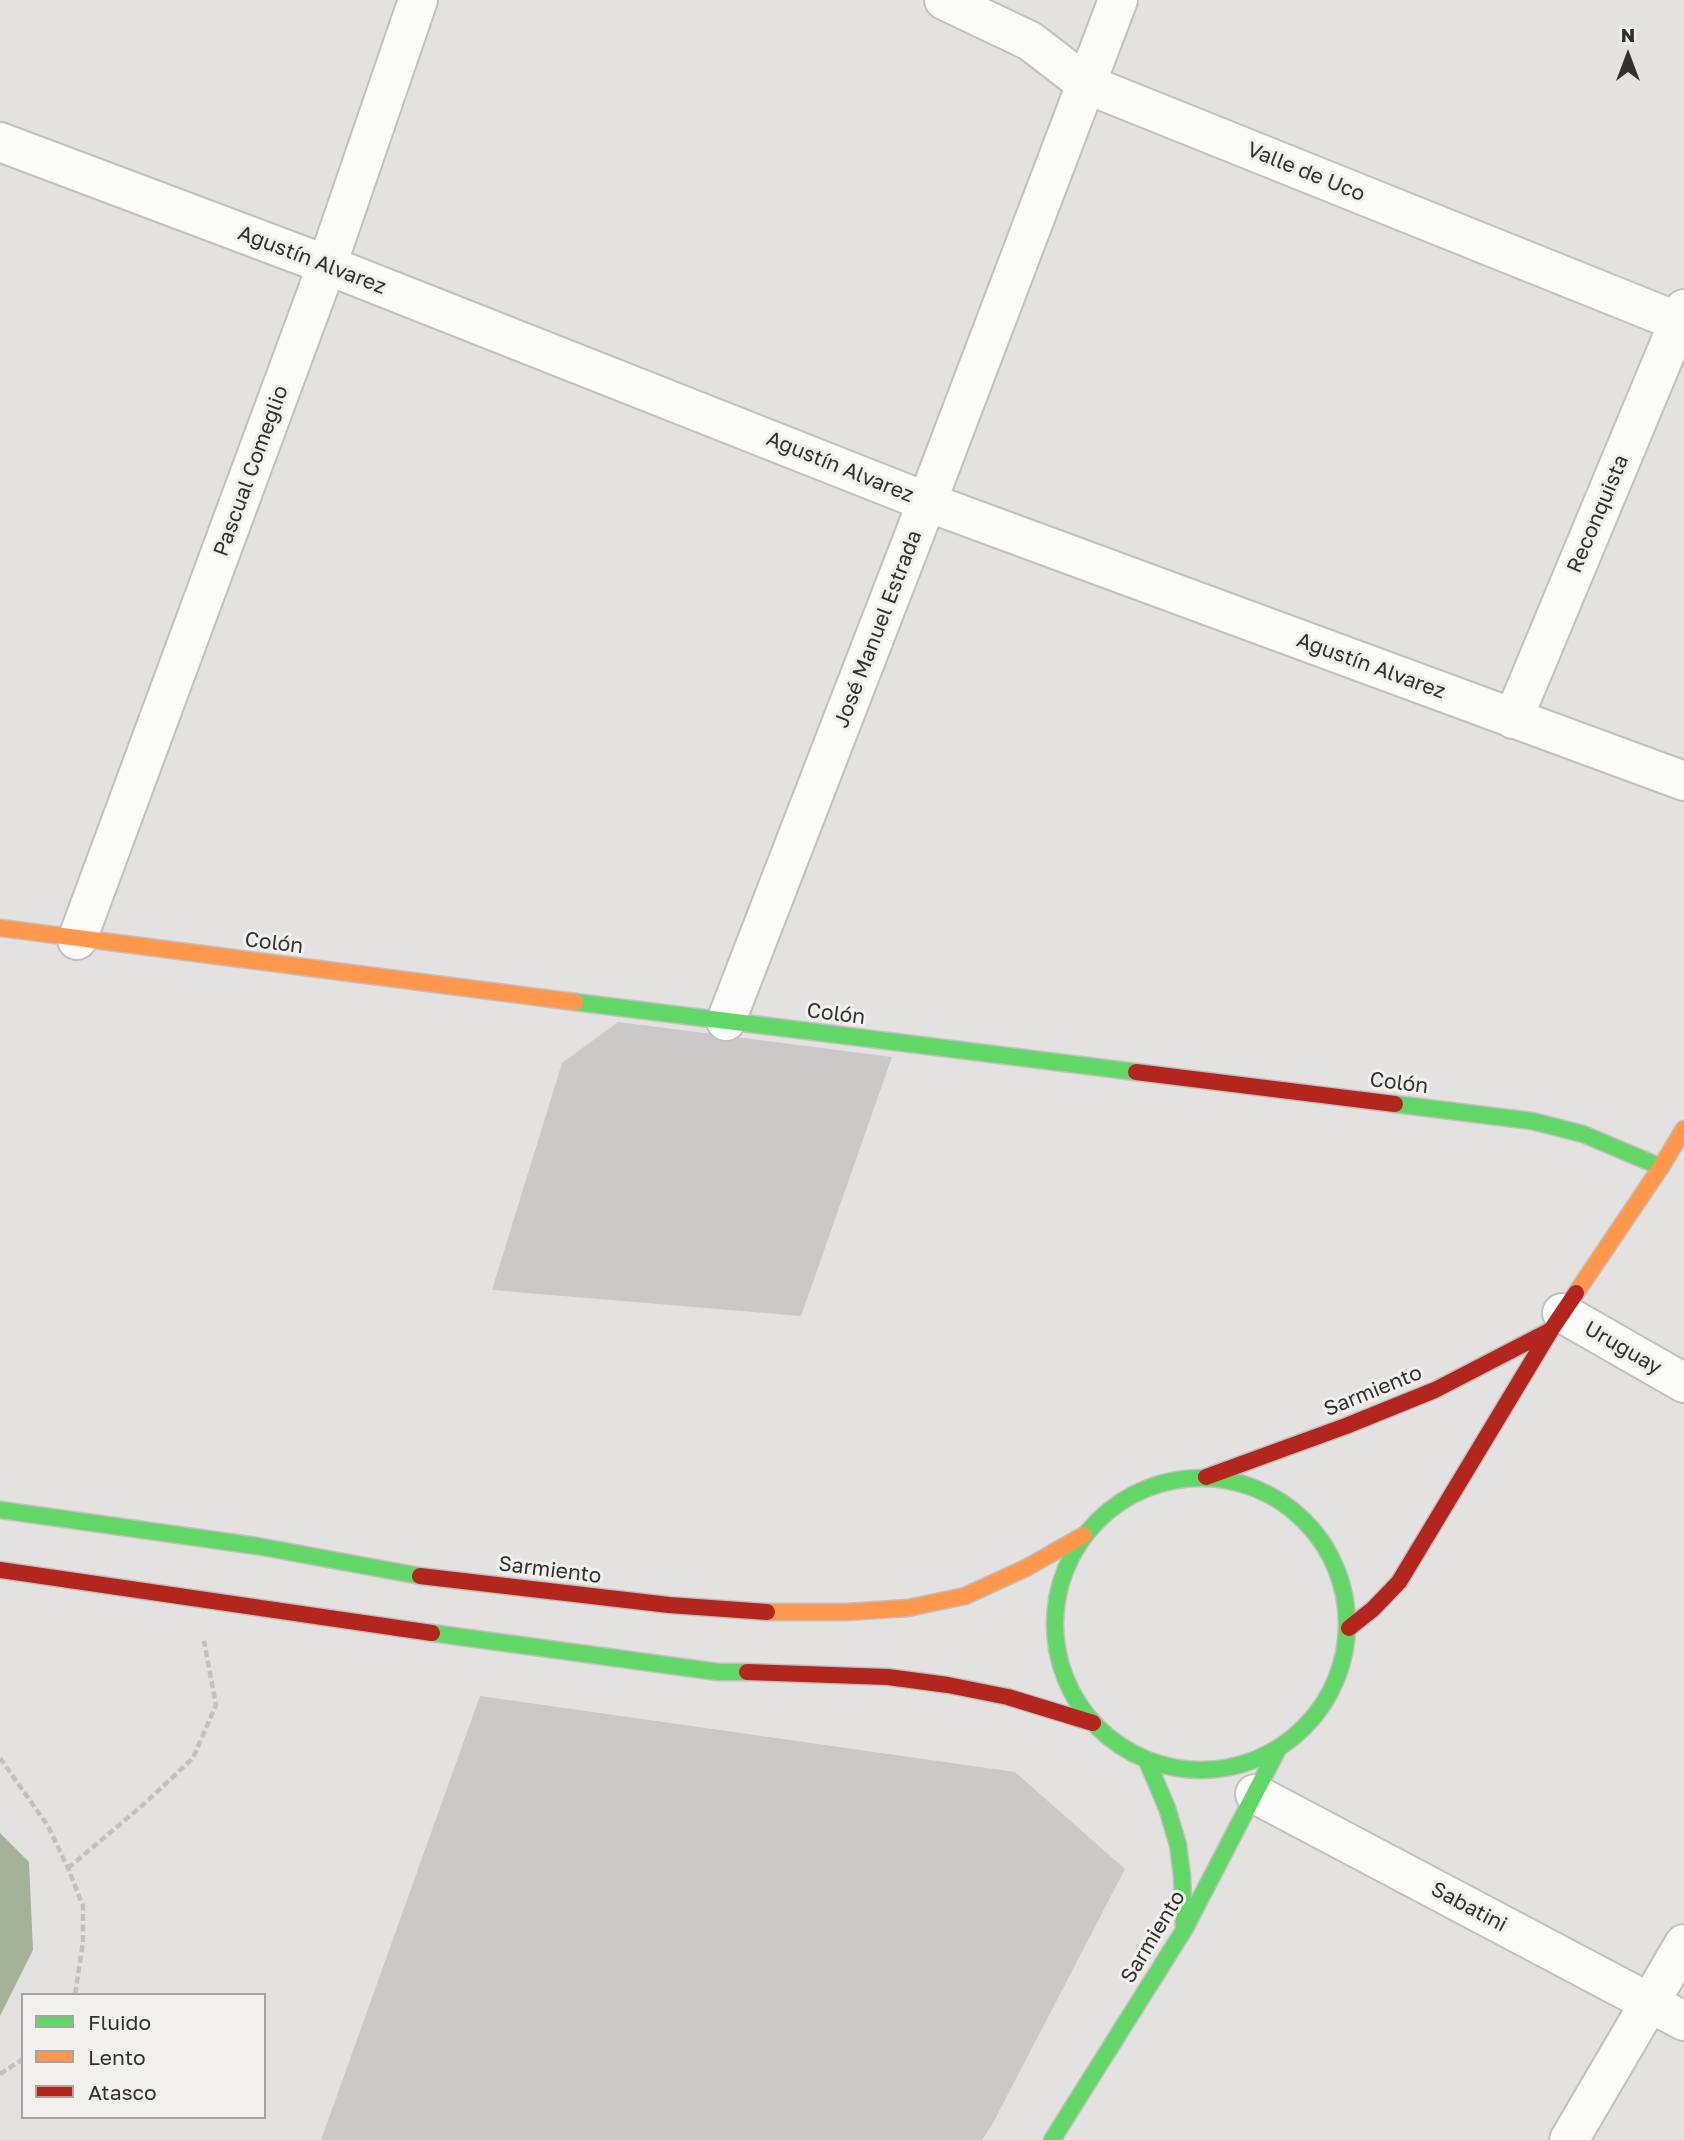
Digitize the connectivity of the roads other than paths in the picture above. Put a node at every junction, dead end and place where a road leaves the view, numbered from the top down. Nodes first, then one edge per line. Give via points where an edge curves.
1 (418, 0) edge
2 (944, 0) edge
3 (1118, 0) edge
4 (1086, 84) junction
5 (0, 142) edge
6 (327, 265) junction
7 (1681, 315) edge
8 (928, 502) junction
9 (1513, 719) junction
10 (1684, 781) edge
11 (0, 928) edge
12 (77, 940) junction
13 (726, 1021) junction
14 (1684, 1129) edge
15 (1661, 1167) junction
16 (1556, 1321) junction
17 (1684, 1383) edge
18 (1204, 1478) junction
19 (0, 1510) edge
20 (1084, 1535) junction
21 (0, 1570) edge
22 (1349, 1628) junction
23 (1093, 1723) junction
24 (1278, 1749) junction
25 (1147, 1761) junction
26 (1255, 1794) junction
27 (1184, 1930) junction
28 (1684, 1944) edge
29 (1650, 2003) junction
30 (1684, 2021) edge
31 (1052, 2140) edge
32 (1569, 2140) edge

1 - 6 street, Pascual Comeglio
2 - 4 street, Valle de Uco via 1030,41
3 - 4 street, José Manuel Estrada
4 - 7 street, Valle de Uco
4 - 8 street, José Manuel Estrada
5 - 6 street, Agustín Alvarez
6 - 8 street, Agustín Alvarez
6 - 12 street, Pascual Comeglio
7 - 9 street, Reconquista
8 - 9 street, Agustín Alvarez
8 - 13 street, José Manuel Estrada
9 - 10 street, Agustín Alvarez
11 - 12 street, Colón
12 - 13 street, Colón
13 - 15 street, Colón via 1532,1121 1583,1134
14 - 15 street, Sarmiento
15 - 16 street, Sarmiento
16 - 17 street, Uruguay
16 - 18 street, Sarmiento via 1436,1390
16 - 22 street, Sarmiento via 1399,1582
18 - 20 street via 1159,1484 1117,1503
18 - 22 street via 1250,1486 1291,1507 1323,1541 1343,1583
19 - 20 street, Sarmiento via 257,1546 407,1574 756,1612 908,1608 965,1596
20 - 23 street via 1064,1570 1055,1610 1056,1651 1070,1689
21 - 23 street via 718,1672 835,1674 948,1685 1008,1697
22 - 24 street via 1341,1670 1322,1708
23 - 25 street via 1118,1745
24 - 25 street via 1247,1763 1214,1770 1180,1770
24 - 26 street, Sarmiento
25 - 27 street via 1178,1845
26 - 27 street, Sarmiento
26 - 29 street, Sabatini
27 - 31 street, Sarmiento
28 - 29 street
29 - 30 street, Sabatini
29 - 32 street

